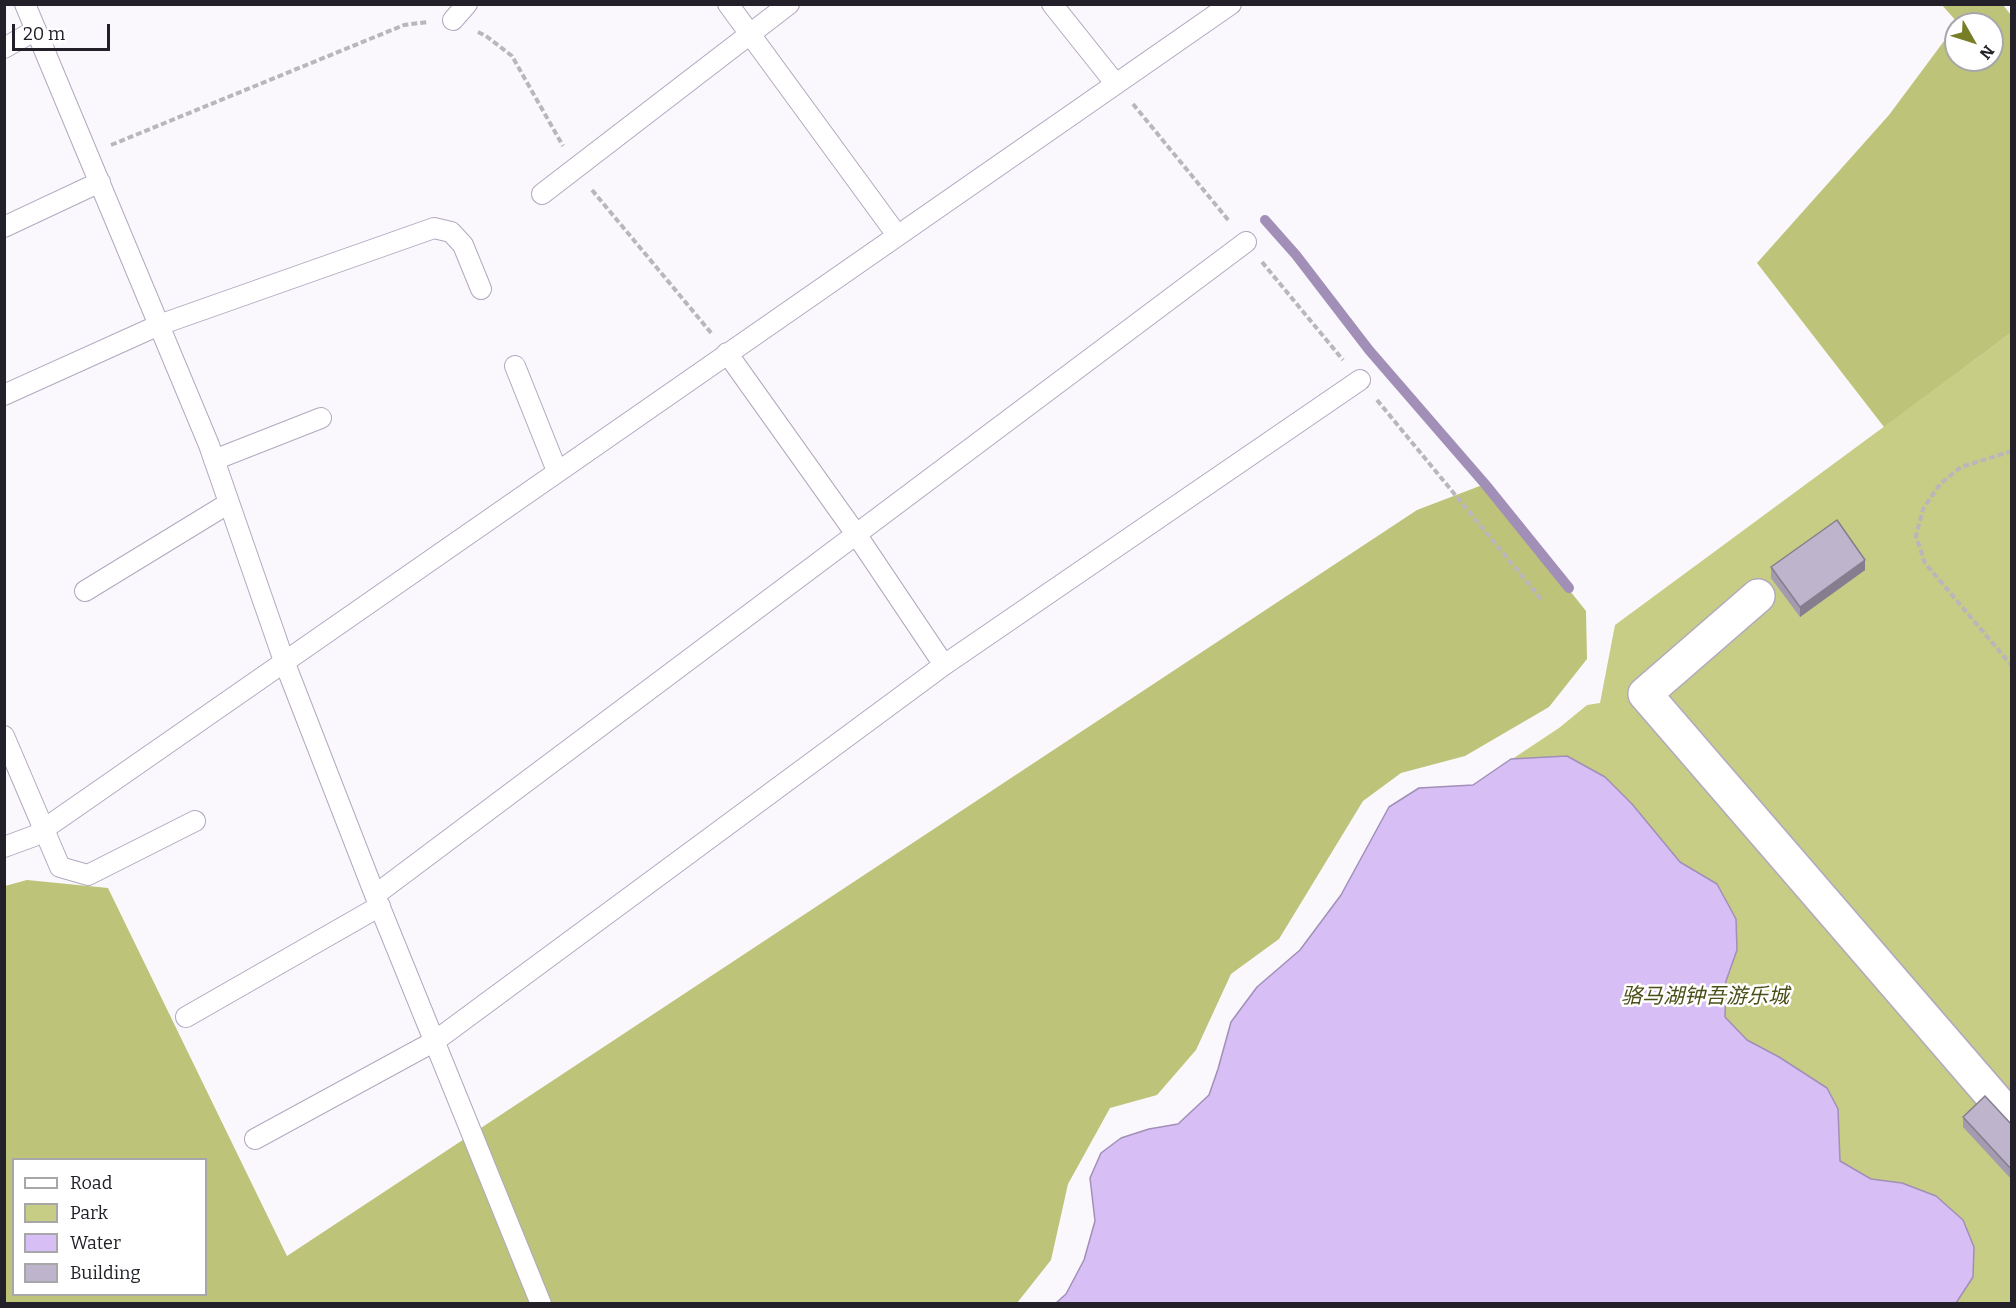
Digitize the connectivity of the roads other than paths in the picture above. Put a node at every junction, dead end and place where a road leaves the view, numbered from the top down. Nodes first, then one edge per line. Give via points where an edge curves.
1 (467, 4) edge
2 (728, 4) edge
3 (789, 4) edge
4 (1052, 4) edge
5 (1231, 4) edge
6 (32, 7) edge
7 (453, 20) road end
8 (36, 30) junction
9 (749, 35) junction
10 (4, 48) edge
11 (1115, 83) junction
12 (100, 183) junction
13 (542, 194) dead end
14 (4, 227) edge
15 (897, 235) junction
16 (1246, 242) road end
17 (481, 289) dead end
18 (159, 325) junction
19 (728, 353) junction
20 (515, 366) dead end
21 (1359, 380) road end
22 (4, 395) edge
23 (321, 418) dead end
24 (214, 460) junction
25 (557, 471) junction
26 (229, 503) junction
27 (856, 534) junction
28 (85, 591) dead end
29 (1758, 596) dead end
30 (284, 661) junction
31 (944, 665) junction
32 (4, 736) edge
33 (195, 821) dead end
34 (44, 829) junction
35 (4, 847) edge
36 (378, 900) junction
37 (186, 1017) dead end
38 (435, 1041) junction
39 (2012, 1119) edge
40 (255, 1139) dead end
41 (541, 1304) edge

1 - 7 lane
2 - 9 lane
3 - 9 lane
4 - 11 lane
5 - 11 lane
6 - 8 lane
8 - 10 lane
8 - 12 lane
9 - 13 lane
9 - 15 lane
11 - 15 lane
12 - 14 lane
12 - 18 lane
15 - 19 lane
16 - 27 lane
17 - 18 lane via 463,245 451,232 434,228
18 - 22 lane
18 - 24 lane
19 - 25 lane
19 - 27 lane
20 - 25 lane
21 - 31 lane
23 - 24 lane
24 - 26 lane
25 - 30 lane
26 - 28 lane
26 - 30 lane
27 - 31 lane
27 - 36 lane
29 - 39 street via 1645,694
30 - 34 lane
30 - 36 lane
31 - 38 lane
32 - 34 lane
33 - 34 lane via 88,875 60,867
34 - 35 lane
36 - 37 lane
36 - 38 lane
38 - 40 lane
38 - 41 lane

